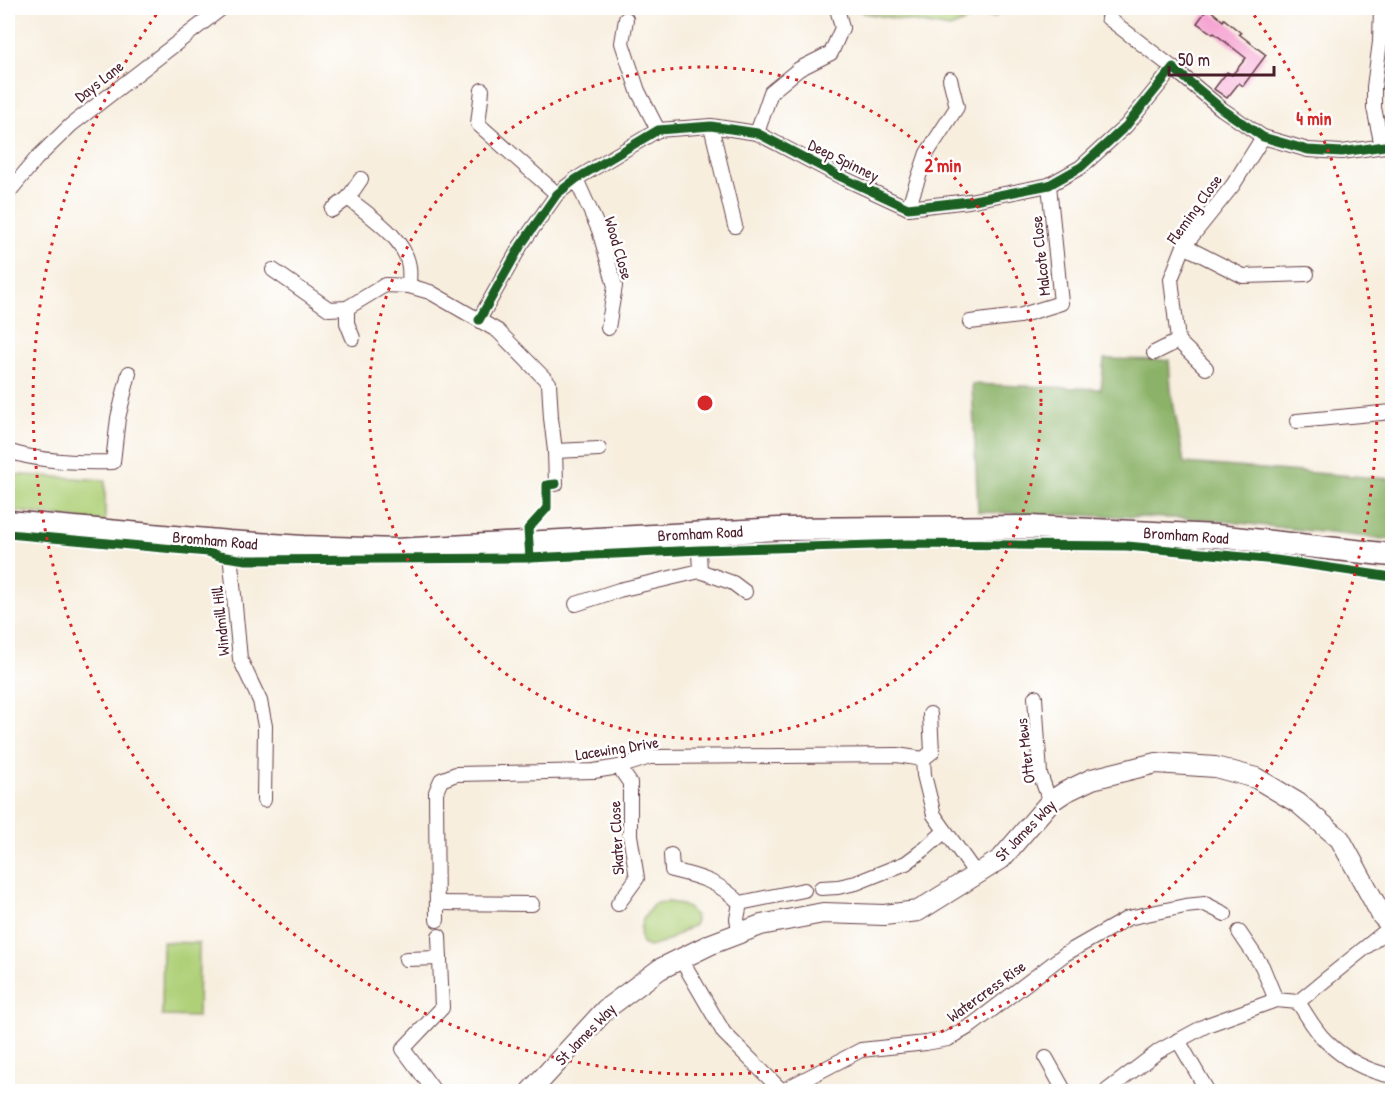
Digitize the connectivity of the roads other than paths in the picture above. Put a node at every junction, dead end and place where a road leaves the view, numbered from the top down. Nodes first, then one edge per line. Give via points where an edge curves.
1 (222, 8) edge
2 (837, 8) edge
3 (1381, 8) edge
4 (1108, 18) dead end
5 (626, 19) dead end
6 (1173, 68) junction
7 (950, 79) dead end
8 (482, 90) dead end
9 (711, 126) junction
10 (658, 130) junction
11 (757, 133) junction
12 (1263, 136) junction
13 (1387, 146) edge
14 (361, 179) dead end
15 (576, 179) junction
16 (1049, 185) junction
17 (8, 193) edge
18 (557, 194) junction
19 (348, 198) junction
20 (908, 208) junction
21 (332, 210) dead end
22 (735, 226) dead end
23 (1184, 246) junction
24 (273, 270) dead end
25 (1307, 274) dead end
26 (409, 286) junction
27 (347, 308) junction
28 (479, 320) junction
29 (970, 322) dead end
30 (608, 328) dead end
31 (353, 338) dead end
32 (1178, 341) junction
33 (1154, 353) dead end
34 (1206, 368) dead end
35 (129, 374) dead end
36 (1392, 412) edge
37 (1297, 421) dead end
38 (598, 449) dead end
39 (8, 451) edge
40 (555, 451) junction
41 (556, 484) dead end
42 (8, 522) edge
43 (698, 533) junction
44 (230, 542) junction
45 (1392, 555) edge
46 (700, 571) junction
47 (746, 592) dead end
48 (576, 604) dead end
49 (1035, 697) dead end
50 (930, 714) dead end
51 (923, 759) junction
52 (619, 767) junction
53 (264, 800) dead end
54 (1050, 802) junction
55 (945, 831) junction
56 (671, 855) dead end
57 (976, 874) junction
58 (820, 888) dead end
59 (804, 890) dead end
60 (437, 903) junction
61 (740, 903) junction
62 (532, 904) dead end
63 (618, 904) dead end
64 (1225, 914) dead end
65 (437, 920) dead end
66 (1392, 926) edge
67 (1239, 932) dead end
68 (740, 933) junction
69 (439, 936) dead end
70 (440, 958) junction
71 (406, 959) dead end
72 (681, 959) junction
73 (1276, 1000) junction
74 (1298, 1002) junction
75 (1178, 1040) junction
76 (1046, 1058) dead end
77 (1392, 1076) edge
78 (782, 1091) edge
79 (435, 1092) edge
80 (530, 1092) edge
81 (1065, 1092) edge
82 (1105, 1092) edge
83 (1208, 1092) edge

1 - 17 street, Days Lane via 71,125
2 - 11 street via 842,28 831,53 800,69 771,92
3 - 13 street via 1374,108
4 - 6 street
5 - 10 street via 622,43 638,91
6 - 12 street via 1222,109
6 - 16 street via 1126,126 1081,167
7 - 20 street via 957,107 927,153
8 - 18 street via 478,124
9 - 10 street, Deep Spinney
9 - 11 street, Deep Spinney
9 - 22 street
10 - 15 street, Deep Spinney
11 - 20 street, Deep Spinney
12 - 13 street via 1308,150 1342,153
12 - 23 street, Fleming Close via 1233,185
14 - 19 street
15 - 18 street, Deep Spinney
15 - 30 street, Wood Close via 599,230 615,286
16 - 20 street
16 - 29 street, Malcote Close via 1061,303 1019,316
18 - 28 street, Deep Spinney via 521,245
19 - 21 street
19 - 26 street via 401,246 409,266
23 - 25 street via 1243,276
23 - 32 street, Fleming Close via 1171,279
24 - 27 street via 329,309
26 - 27 street via 385,285
26 - 28 street via 430,292
27 - 31 street
28 - 40 street via 498,331 549,383
32 - 33 street
32 - 34 street
35 - 39 street via 118,417 113,462 21,456
36 - 37 street
38 - 40 street
40 - 41 street
42 - 44 main road, Bromham Road
43 - 44 main road, Bromham Road via 396,550
43 - 45 main road, Bromham Road via 1030,527 1216,536
43 - 46 street
44 - 53 street, Windmill Hill via 240,659 260,701 265,726
46 - 47 street
46 - 48 street
49 - 54 street, Otter Mews via 1040,774
50 - 51 street via 932,752
51 - 52 street, Lacewing Drive via 897,755 650,757
51 - 55 street via 934,815
52 - 60 street, Lacewing Drive via 456,774 441,780 436,792
52 - 63 street, Skater Close via 630,783 630,835 638,878
54 - 57 street, St James Way via 1001,859
54 - 66 street, St James Way via 1092,779 1156,763 1215,767 1256,778 1298,803 1340,839 1382,916
55 - 57 street
55 - 58 street via 906,863 856,883
56 - 61 street via 672,870 711,880
57 - 68 street, St James Way via 918,911 884,915 824,913
59 - 61 street
60 - 62 street
60 - 65 street, Lacewing Drive
61 - 68 street
64 - 78 street, Watercress Rise via 1205,904 1128,918 1065,954 948,1039 861,1050
66 - 74 street
67 - 73 street via 1262,966
68 - 72 street, St James Way
69 - 70 street
70 - 71 street
70 - 79 street via 442,1008 403,1049
72 - 78 street, Watercress Rise via 724,1033
72 - 80 street, St James Way via 660,969 606,1009
73 - 74 street
73 - 75 street
74 - 77 street via 1324,1040 1339,1052 1375,1073
75 - 82 street
75 - 83 street
76 - 81 street

